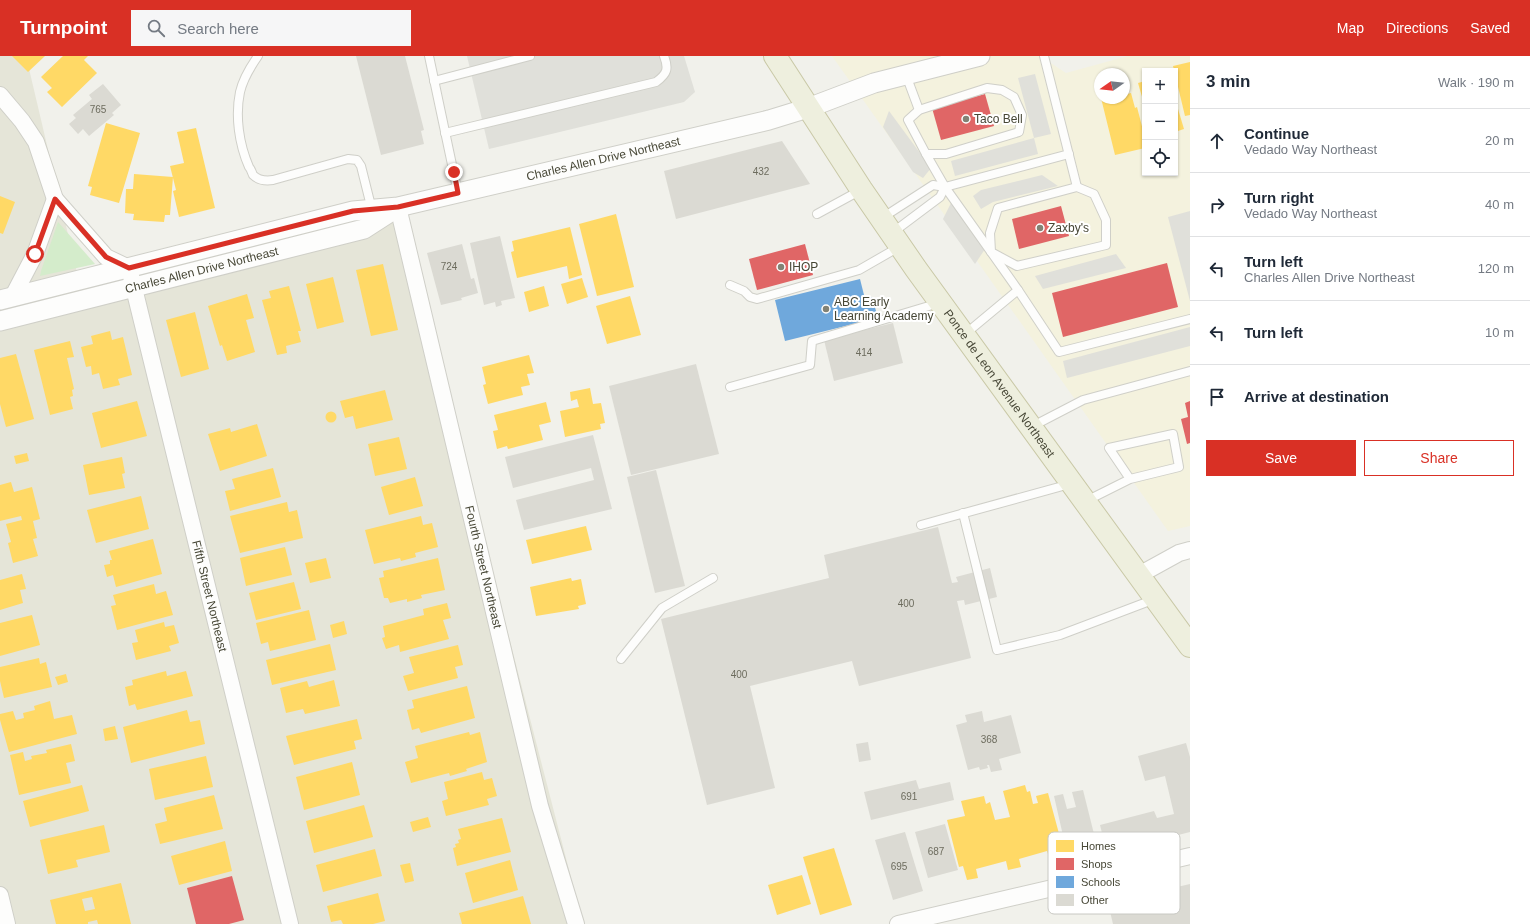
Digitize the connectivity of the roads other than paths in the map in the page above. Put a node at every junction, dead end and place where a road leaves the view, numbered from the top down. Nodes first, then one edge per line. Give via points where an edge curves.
1 (258, 56) edge
2 (429, 56) edge
3 (530, 56) edge
4 (664, 56) edge
5 (775, 56) edge
6 (980, 56) edge
7 (1044, 56) edge
8 (906, 75) junction
9 (434, 82) junction
10 (0, 95) edge
11 (808, 108) junction
12 (919, 110) junction
13 (444, 133) junction
14 (926, 154) junction
15 (1069, 154) junction
16 (945, 187) junction
17 (1077, 187) junction
18 (861, 189) junction
19 (458, 193) junction
20 (55, 199) junction
21 (398, 207) junction
22 (372, 210) junction
23 (818, 214) dead end
24 (891, 233) junction
25 (991, 252) junction
26 (129, 268) junction
27 (730, 285) dead end
28 (134, 286) junction
29 (1018, 290) junction
30 (6, 299) edge
31 (940, 302) junction
32 (1190, 319) edge
33 (0, 320) edge
34 (964, 335) junction
35 (1190, 371) edge
36 (730, 387) dead end
37 (1031, 427) junction
38 (1130, 480) junction
39 (1072, 483) junction
40 (1085, 501) junction
41 (963, 513) junction
42 (921, 525) dead end
43 (1190, 550) edge
44 (1139, 575) junction
45 (713, 578) dead end
46 (1156, 598) junction
47 (1190, 646) edge
48 (621, 659) dead end
49 (1190, 856) edge
50 (1180, 858) edge
51 (1048, 889) edge
52 (0, 895) edge
53 (7, 924) edge
54 (290, 924) edge
55 (576, 924) edge
56 (898, 924) edge

1 - 22 lane via 250,67 240,91 238,117 246,160 254,175 263,181 273,180 348,159 357,160 361,166
2 - 9 lane
3 - 9 lane
4 - 13 lane via 667,67 665,76 656,82
5 - 11 highway, Ponce de Leon Avenue Northeast
6 - 8 street, Charles Allen Drive Northeast
7 - 15 lane
8 - 11 street, Charles Allen Drive Northeast via 874,83
8 - 12 lane
9 - 13 lane
10 - 20 street via 36,142
11 - 18 highway, Ponce de Leon Avenue Northeast
11 - 19 street, Charles Allen Drive Northeast via 769,120
12 - 14 lane via 908,120
12 - 14 lane via 987,88 1002,90 1014,97 1022,115 1019,132 946,154
13 - 19 lane
14 - 16 lane
15 - 16 lane
15 - 17 lane
16 - 24 lane via 940,197
16 - 24 lane via 933,185
16 - 25 lane
17 - 25 lane via 998,208 990,233
17 - 25 lane via 1094,194 1106,220 1106,245 1017,266
18 - 23 lane
18 - 24 highway, Ponce de Leon Avenue Northeast
19 - 21 street, Charles Allen Drive Northeast
20 - 26 street via 106,257
20 - 30 street via 35,254
21 - 22 street, Charles Allen Drive Northeast
21 - 28 street, Charles Allen Drive Northeast via 364,229
21 - 55 street, Fourth Street Northeast via 540,806
22 - 26 street, Charles Allen Drive Northeast via 353,211
24 - 27 lane via 859,270 758,299
24 - 31 highway, Ponce de Leon Avenue Northeast
25 - 29 lane
26 - 28 street, Fifth Street Northeast
26 - 30 street, Charles Allen Drive Northeast
28 - 33 street, Charles Allen Drive Northeast
28 - 54 street, Fifth Street Northeast
29 - 32 lane via 1059,352
29 - 34 lane
31 - 34 highway, Ponce de Leon Avenue Northeast
31 - 36 lane via 812,341 810,365
34 - 37 highway, Ponce de Leon Avenue Northeast
35 - 37 lane via 1083,400
37 - 39 highway, Ponce de Leon Avenue Northeast
38 - 38 lane via 1180,467 1173,434 1109,448
38 - 40 lane
39 - 40 highway, Ponce de Leon Avenue Northeast
39 - 41 lane
40 - 44 highway, Ponce de Leon Avenue Northeast
41 - 42 lane
41 - 46 lane via 997,650 1060,635
43 - 44 street via 1179,553
44 - 46 highway, Ponce de Leon Avenue Northeast
45 - 48 lane via 662,608
46 - 47 highway, Ponce de Leon Avenue Northeast
49 - 50 street
51 - 56 street
52 - 53 street

